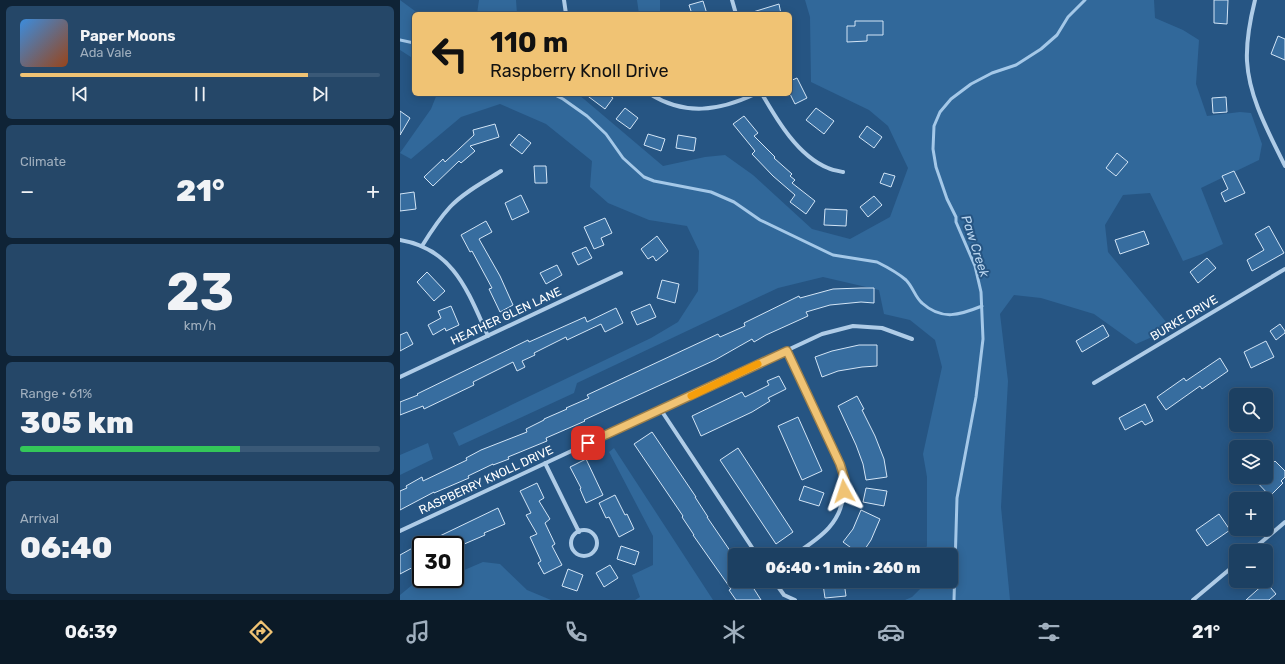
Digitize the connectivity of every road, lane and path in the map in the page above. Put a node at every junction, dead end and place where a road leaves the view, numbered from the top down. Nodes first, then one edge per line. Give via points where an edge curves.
1 (564, 0) edge
2 (732, 0) edge
3 (1254, 0) edge
4 (566, 12) edge
5 (735, 12) edge
6 (653, 96) edge
7 (750, 96) edge
8 (763, 96) edge
9 (1285, 166) edge
10 (501, 171) dead end
11 (843, 172) dead end
12 (400, 240) edge
13 (422, 246) junction
14 (1285, 269) edge
15 (621, 273) dead end
16 (488, 336) junction
17 (912, 338) dead end
18 (787, 351) junction
19 (400, 377) edge
20 (1094, 383) dead end
21 (661, 410) junction
22 (545, 463) junction
23 (1285, 522) edge
24 (400, 531) edge
25 (579, 532) junction
26 (1259, 544) edge
27 (752, 548) edge
28 (804, 548) edge
29 (1229, 570) edge
30 (779, 588) edge
31 (795, 600) edge
32 (1193, 600) edge

1 - 4 street
2 - 5 street
3 - 9 street via 1247,42 1249,79 1265,126
6 - 7 street via 684,108 709,109 729,105
8 - 11 street via 790,137 805,153 828,169
10 - 13 street via 450,207
12 - 13 street
13 - 16 street via 438,255 457,274
14 - 20 street, BURKE DRIVE
15 - 16 street, HEATHER GLEN LANE
16 - 19 street, HEATHER GLEN LANE
17 - 18 street, RASPBERRY KNOLL DRIVE via 882,328 853,326 822,334
18 - 21 street, RASPBERRY KNOLL DRIVE
18 - 28 street via 840,464 845,480 843,502 834,521 828,530
21 - 22 street, RASPBERRY KNOLL DRIVE
21 - 27 street
22 - 24 street, RASPBERRY KNOLL DRIVE
22 - 25 street
23 - 26 street
25 - 25 street via 573,538 573,549 583,556 591,554 596,548 594,536 587,531
29 - 32 street
30 - 31 street via 784,595

